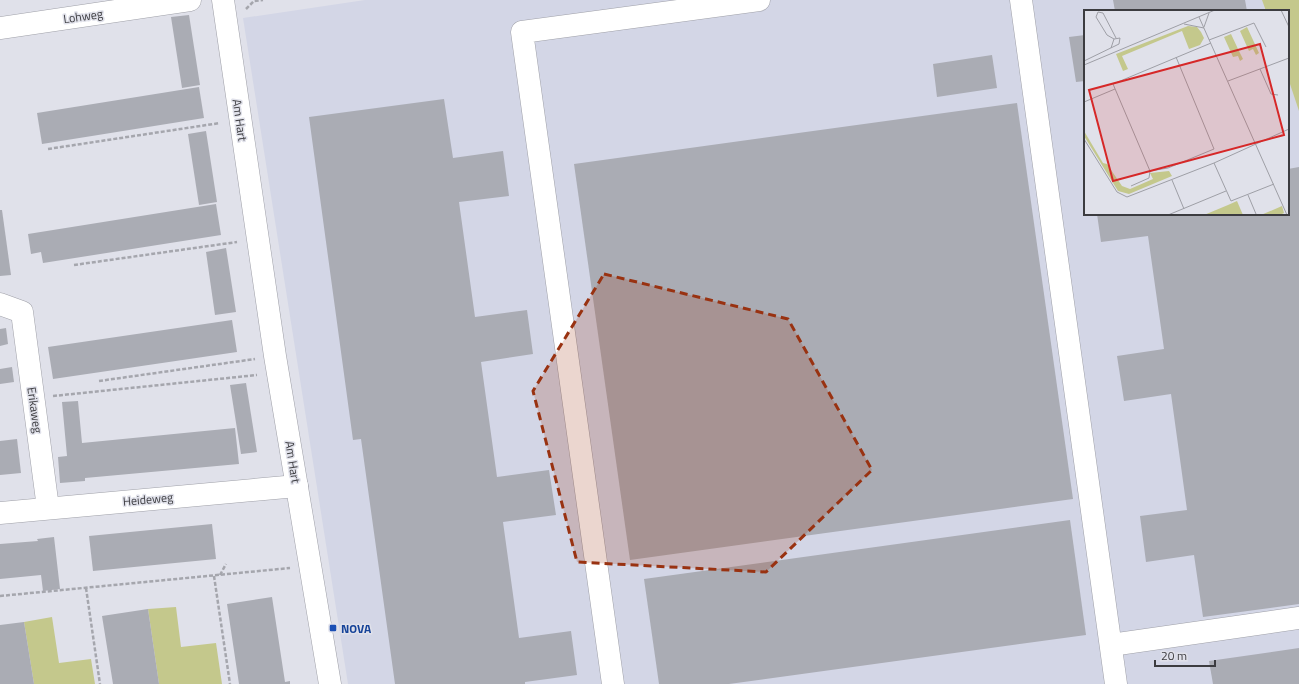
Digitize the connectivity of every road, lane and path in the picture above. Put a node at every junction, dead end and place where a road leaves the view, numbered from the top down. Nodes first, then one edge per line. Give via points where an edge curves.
1 (190, 0) edge
2 (223, 0) edge
3 (759, 0) edge
4 (1021, 0) edge
5 (0, 28) edge
6 (240, 120) junction
7 (48, 149) dead end
8 (257, 239) junction
9 (74, 265) dead end
10 (0, 304) edge
11 (276, 364) junction
12 (99, 381) dead end
13 (33, 398) junction
14 (297, 486) junction
15 (48, 508) junction
16 (0, 513) edge
17 (226, 564) dead end
18 (310, 566) junction
19 (220, 575) junction
20 (214, 576) junction
21 (86, 588) junction
22 (0, 596) edge
23 (1299, 618) edge
24 (1111, 645) junction
25 (100, 684) edge
26 (230, 684) edge
27 (330, 684) edge
28 (613, 684) edge
29 (1116, 684) edge

1 - 5 street, Lohweg
2 - 6 street, Am Hart
3 - 28 street via 522,32
4 - 24 street
6 - 7 path
6 - 8 street, Am Hart
8 - 9 path
8 - 11 street, Am Hart
10 - 13 street, Erikaweg via 22,312
11 - 12 path
11 - 13 path
11 - 14 street, Am Hart
13 - 15 street, Erikaweg
14 - 15 street, Heideweg
14 - 18 street, Am Hart
15 - 16 street, Heideweg
17 - 19 path
18 - 19 path
18 - 27 street, Am Hart
19 - 20 path
20 - 21 path
20 - 26 path
21 - 22 path
21 - 25 path
23 - 24 street
24 - 29 street

